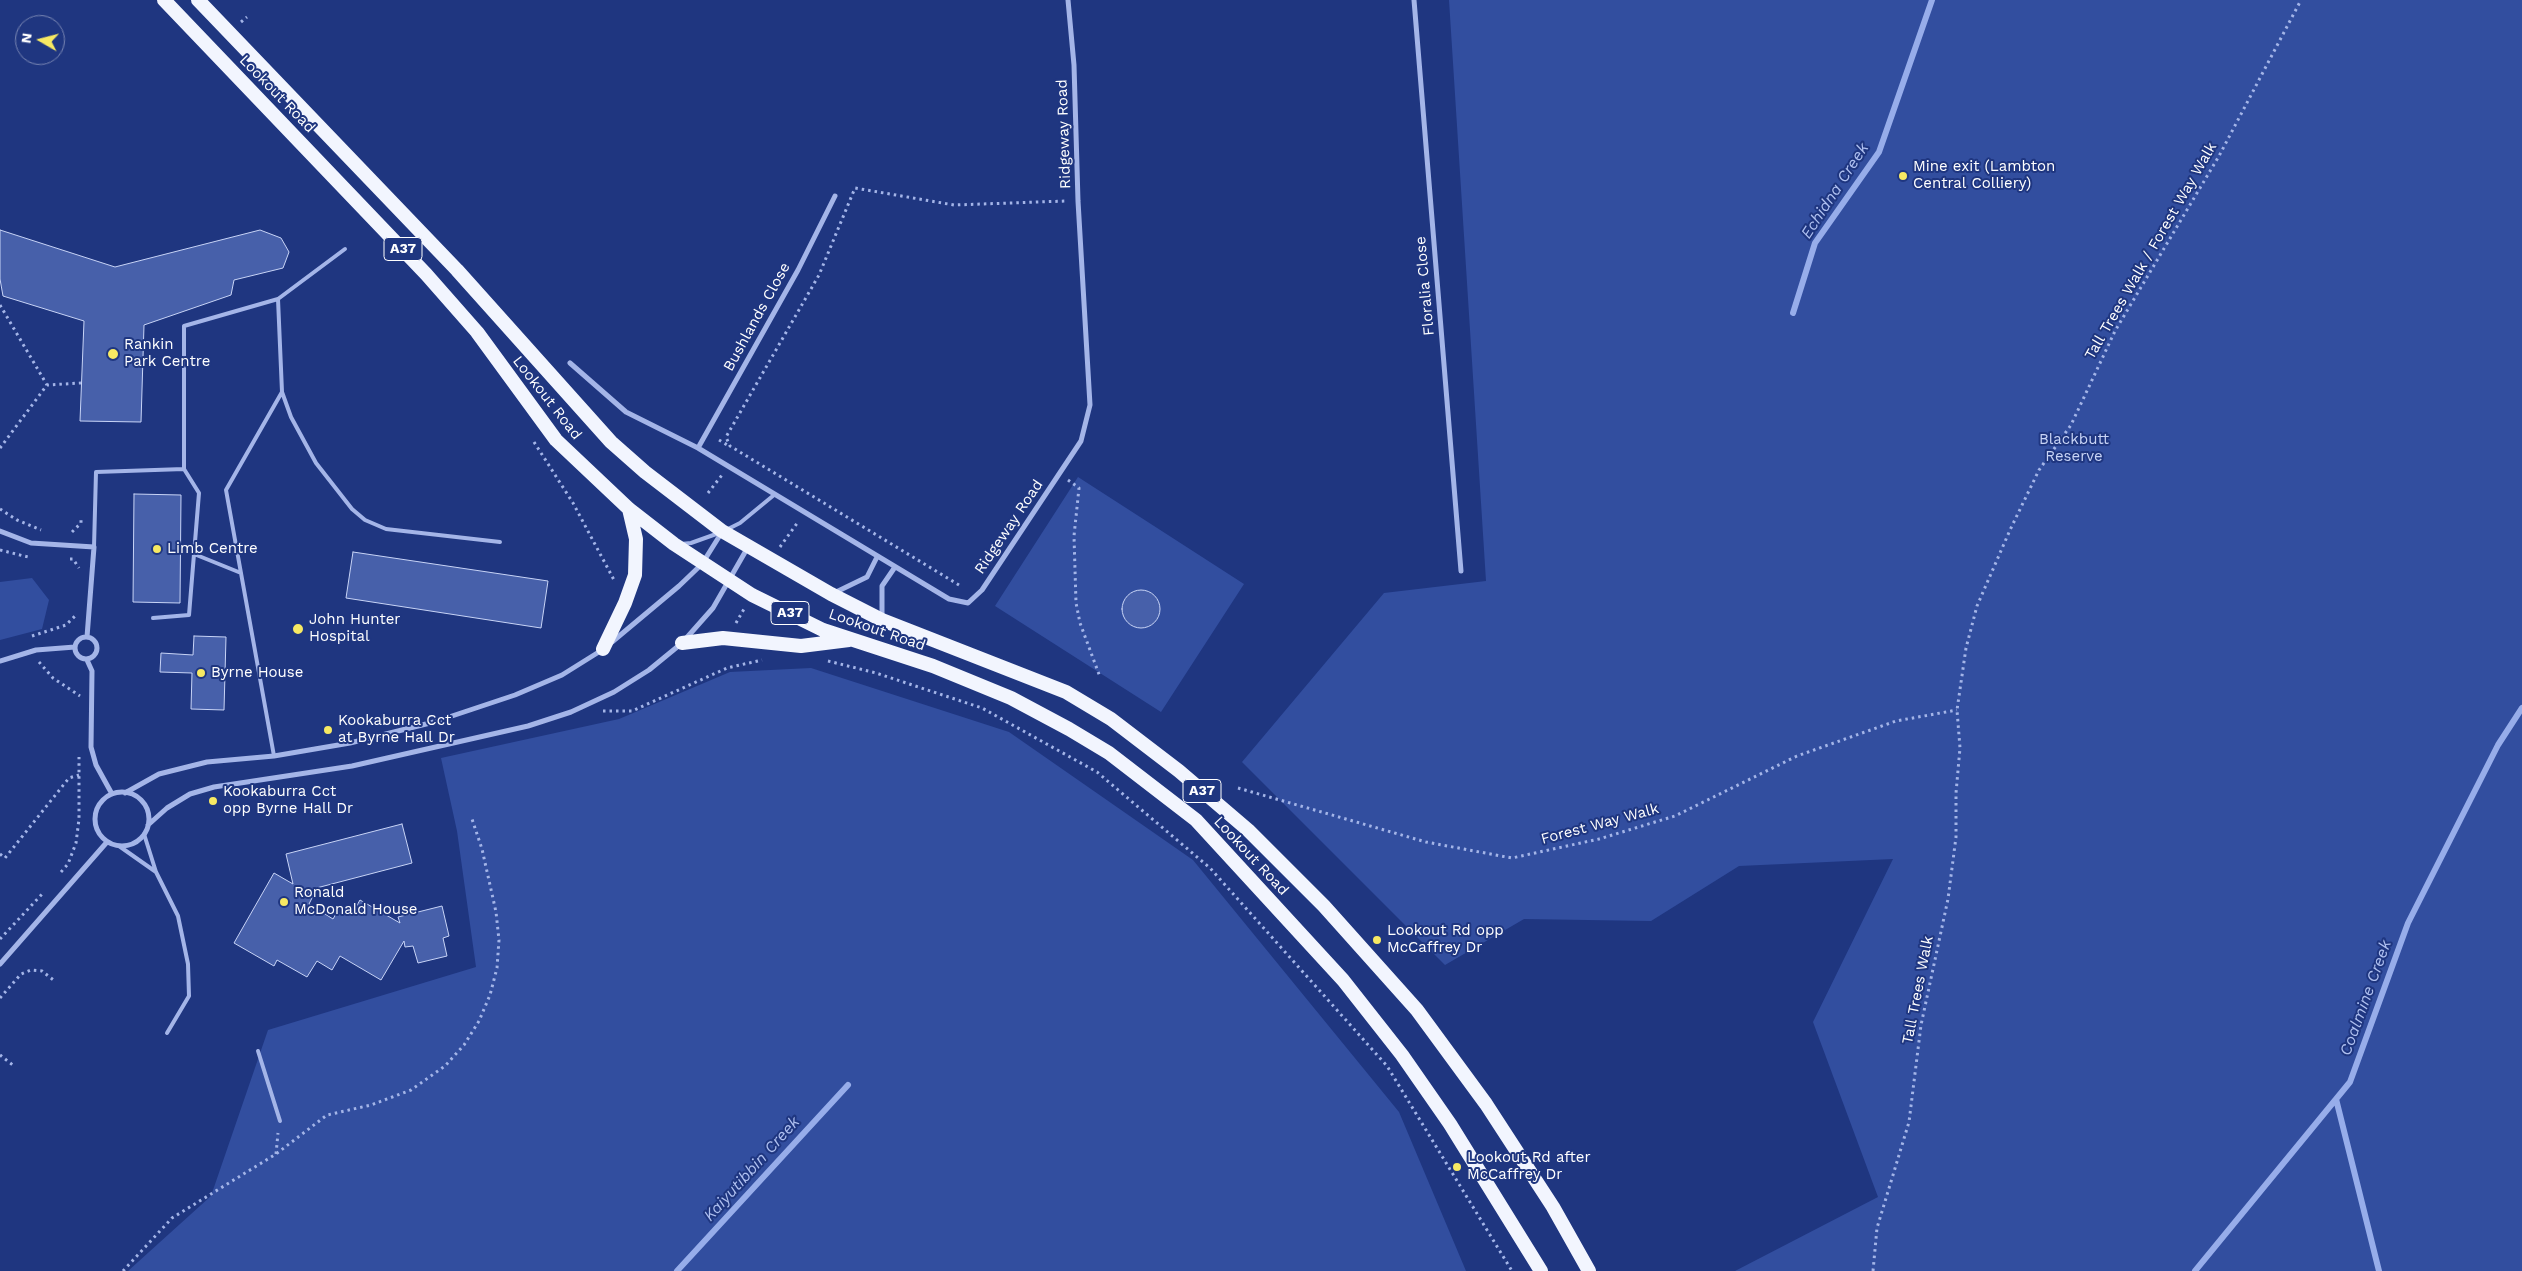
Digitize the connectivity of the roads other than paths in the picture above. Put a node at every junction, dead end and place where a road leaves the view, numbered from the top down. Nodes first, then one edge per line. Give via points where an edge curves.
1 (164, 0) edge
2 (198, 0) edge
3 (1068, 0) edge
4 (1414, 0) edge
5 (835, 196) dead end
6 (346, 250) dead end
7 (278, 299) junction
8 (570, 363) dead end
9 (282, 392) junction
10 (698, 448) junction
11 (184, 469) junction
12 (774, 495) junction
13 (629, 509) junction
14 (0, 531) edge
15 (722, 531) junction
16 (500, 542) dead end
17 (674, 544) junction
18 (94, 547) junction
19 (748, 547) junction
20 (194, 554) junction
21 (877, 557) junction
22 (702, 564) junction
23 (895, 567) junction
24 (1461, 571) dead end
25 (241, 573) junction
26 (730, 581) junction
27 (831, 594) junction
28 (153, 618) dead end
29 (882, 620) junction
30 (87, 637) junction
31 (852, 640) junction
32 (682, 643) junction
33 (75, 647) junction
34 (603, 649) junction
35 (87, 660) junction
36 (0, 661) edge
37 (274, 756) junction
38 (125, 792) junction
39 (112, 794) junction
40 (148, 825) junction
41 (144, 834) junction
42 (107, 842) junction
43 (118, 846) junction
44 (156, 872) junction
45 (0, 964) edge
46 (167, 1033) dead end
47 (258, 1051) dead end
48 (280, 1121) road end
49 (1573, 1242) junction
50 (1541, 1271) edge
51 (1582, 1271) edge
52 (1589, 1271) edge

1 - 13 highway, Lookout Road / A37 via 426,274 477,332 556,440
2 - 15 highway, Lookout Road / A37 via 457,270 611,442
3 - 23 street, Ridgeway Road via 1090,405 1082,441 982,590 968,603 949,599
4 - 24 street, Floralia Close
5 - 10 street, Bushlands Close via 798,270
6 - 7 lane
7 - 9 lane
7 - 11 lane via 184,326
8 - 10 street, Ridgeway Road via 626,412
9 - 16 lane via 291,417 316,463 352,509 365,520 391,530
9 - 25 lane via 226,490
10 - 12 street, Ridgeway Road
11 - 18 lane via 96,472
11 - 20 lane via 199,493
12 - 15 lane via 740,523
12 - 21 street, Ridgeway Road
13 - 17 highway, Lookout Road / A37
13 - 34 highway via 636,539 635,574 626,603
14 - 18 street via 30,543
15 - 17 lane via 691,543
15 - 19 highway, Lookout Road / A37
15 - 22 street
17 - 22 highway, Lookout Road / A37
18 - 30 street
19 - 26 street
19 - 27 highway, Lookout Road / A37
20 - 25 lane
20 - 28 lane via 189,615
21 - 23 street, Ridgeway Road
21 - 27 street, Lookout Road via 868,577
22 - 26 highway, Lookout Road / A37
22 - 34 street
23 - 29 street, Lookout Road via 882,586
25 - 37 lane
26 - 31 highway, Lookout Road / A37 via 823,630
26 - 32 street via 713,608
27 - 29 highway, Lookout Road / A37
29 - 49 highway, Lookout Road / A37 via 1066,692 1111,719 1248,830 1324,906 1417,1010 1486,1104
30 - 33 street via 78,641
30 - 35 street via 94,640 97,650 94,657
31 - 32 highway via 801,646 723,638
31 - 50 highway, Lookout Road / A37 via 933,666 1020,703 1109,753 1196,820 1343,980 1402,1055 1450,1124
32 - 40 street via 649,670 614,692 571,712 528,726 352,766 214,787 190,794
33 - 35 street via 78,656
33 - 36 street via 36,650
34 - 37 street via 562,675 515,695 434,722 350,743
35 - 39 street via 92,671 91,747 96,765
37 - 38 street via 207,762 159,774
38 - 39 street
38 - 40 street via 143,803 148,813
39 - 42 street via 101,803 96,816 97,830
40 - 41 street
41 - 43 street via 132,844
41 - 44 lane
42 - 43 street
42 - 45 street
43 - 44 lane
44 - 46 lane via 178,916 189,972 189,996
47 - 48 lane
49 - 51 highway
49 - 52 highway, Lookout Road / A37

